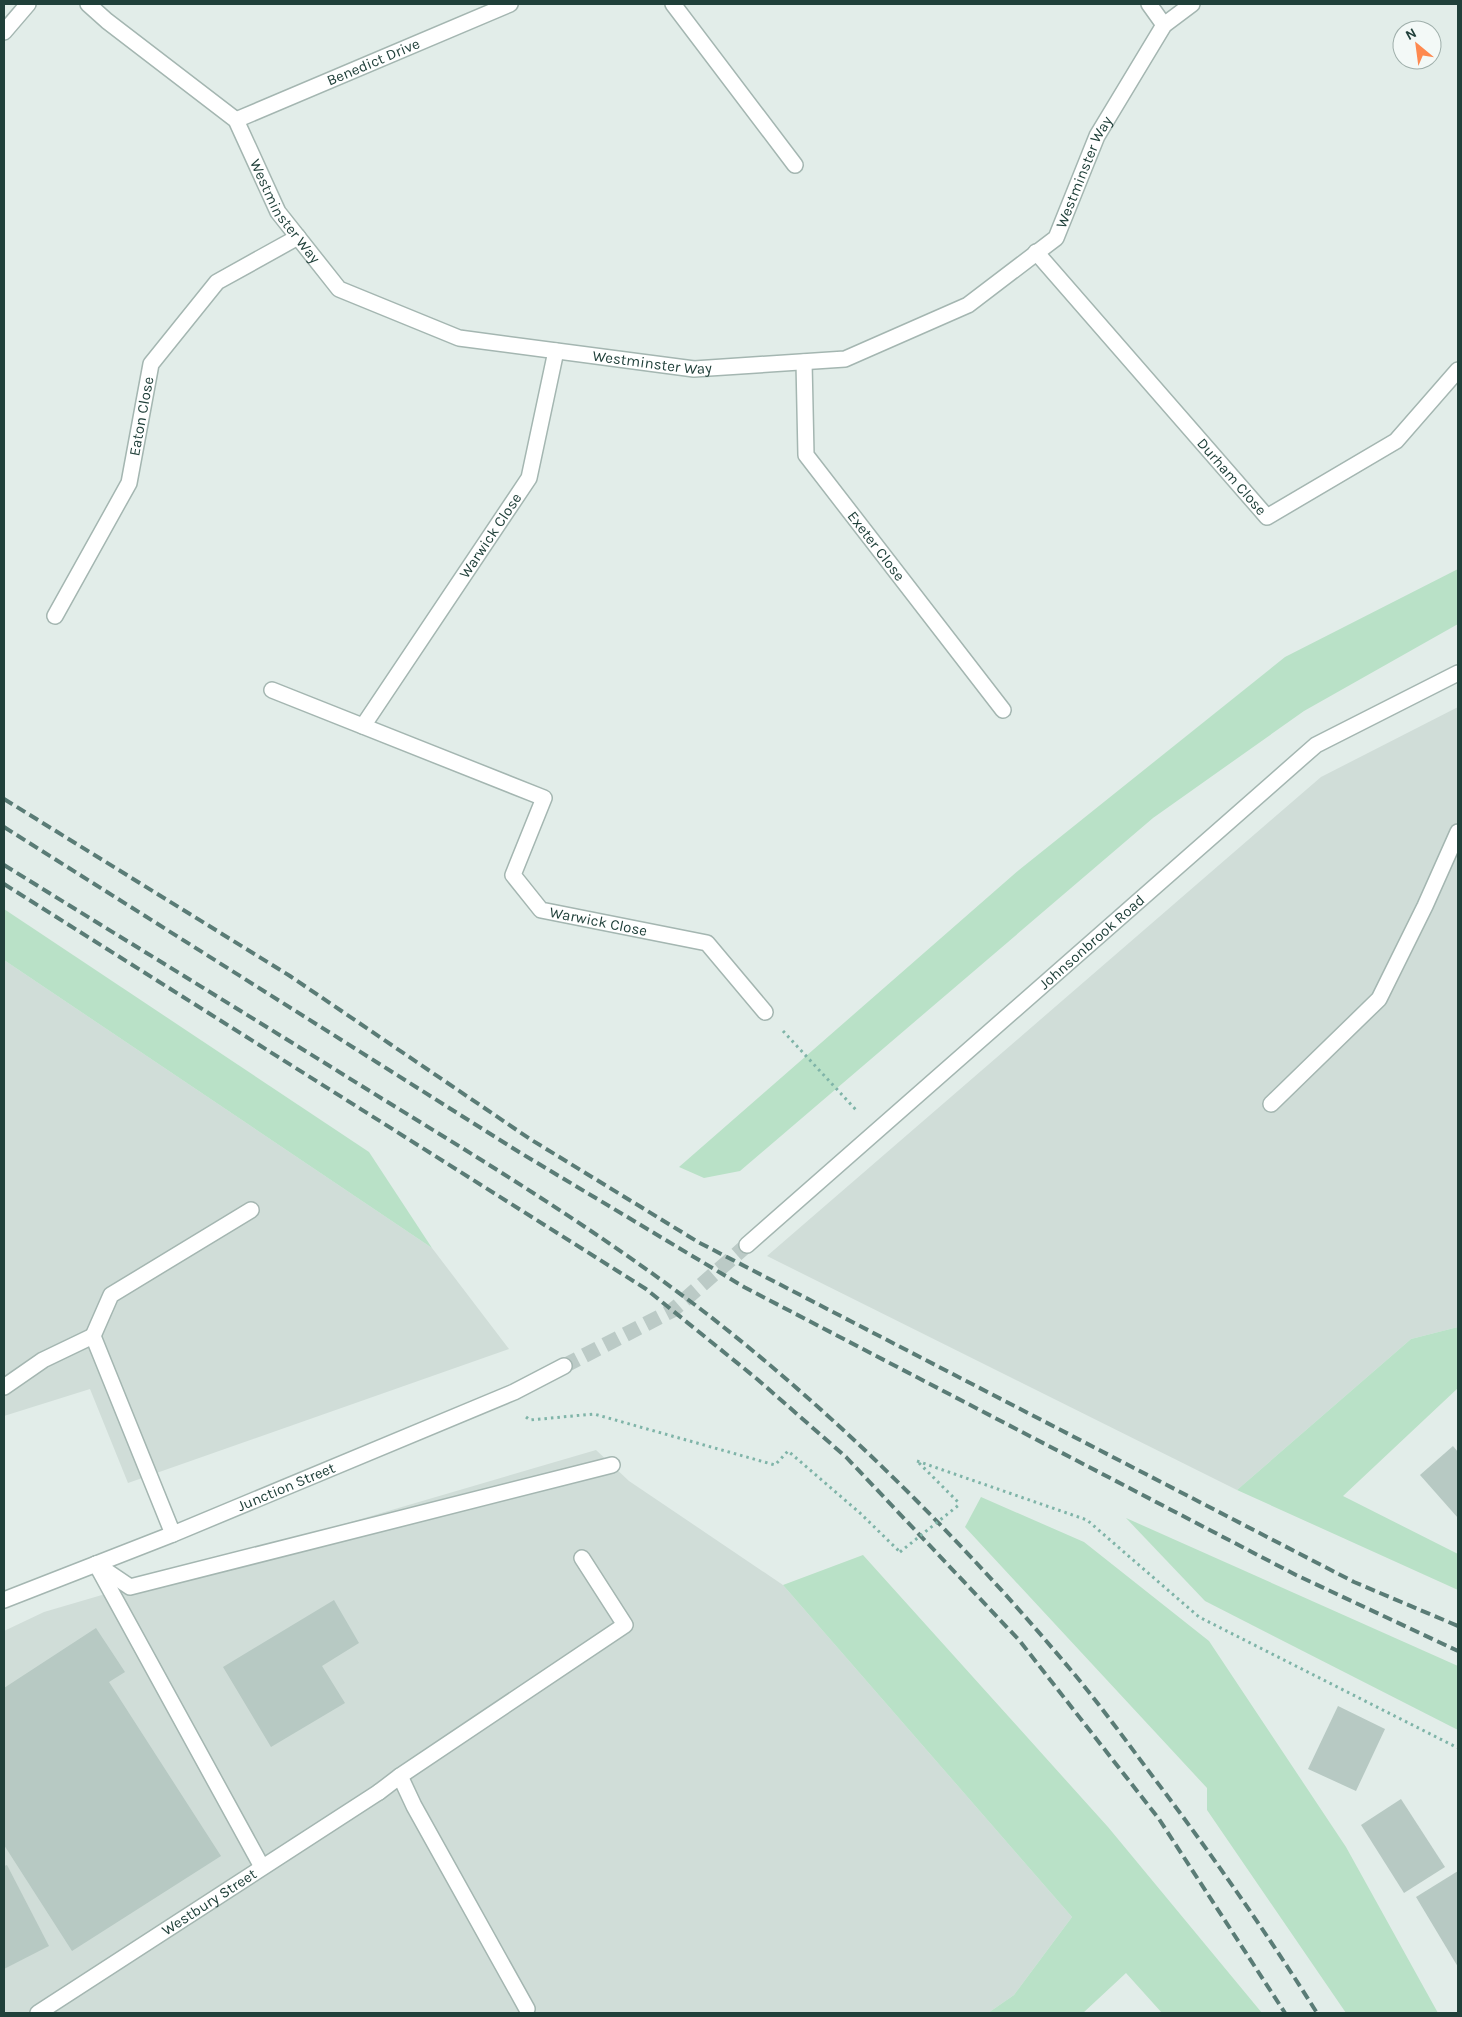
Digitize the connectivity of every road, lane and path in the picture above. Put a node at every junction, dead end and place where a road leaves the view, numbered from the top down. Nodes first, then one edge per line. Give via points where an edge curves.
1 (28, 4) edge
2 (88, 4) edge
3 (510, 4) edge
4 (673, 4) edge
5 (1150, 4) edge
6 (1192, 4) edge
7 (1164, 25) junction
8 (4, 32) edge
9 (236, 120) junction
10 (795, 165) dead end
11 (298, 237) junction
12 (1036, 252) junction
13 (556, 351) junction
14 (804, 362) junction
15 (1458, 370) edge
16 (55, 616) dead end
17 (1458, 673) edge
18 (272, 690) dead end
19 (1003, 710) dead end
20 (363, 726) junction
21 (1458, 832) edge
22 (765, 1012) joint
23 (1271, 1104) dead end
24 (876, 1132) junction
25 (251, 1210) dead end
26 (747, 1245) tunnel mouth
27 (94, 1336) junction
28 (564, 1366) tunnel mouth
29 (4, 1387) edge
30 (523, 1414) dead end
31 (612, 1465) dead end
32 (173, 1534) junction
33 (582, 1558) dead end
34 (96, 1564) junction
35 (4, 1600) edge
36 (1458, 1748) edge
37 (400, 1776) junction
38 (262, 1868) junction
39 (527, 2009) dead end
40 (38, 2013) edge

1 - 8 street
2 - 9 street, Westminster Way
3 - 9 street, Benedict Drive
4 - 10 street
5 - 7 street
6 - 7 street, Westminster Way
7 - 12 street, Westminster Way via 1097,136 1056,238
9 - 11 street, Westminster Way via 278,212
11 - 13 street, Westminster Way via 339,289 459,338
11 - 16 street, Eaton Close via 216,282 151,364 129,483
12 - 14 street, Westminster Way via 968,305 845,359
12 - 15 street, Durham Close via 1267,517 1396,441
13 - 14 street, Westminster Way via 694,369
13 - 20 street, Warwick Close via 529,478
14 - 19 street, Exeter Close via 806,455
17 - 24 street, Johnsonbrook Road via 1316,745
18 - 20 street, Warwick Close
20 - 22 street, Warwick Close via 544,798 513,875 541,910 707,942
21 - 23 street via 1379,999
22 - 24 path
24 - 26 street, Johnsonbrook Road
25 - 27 street via 111,1295
27 - 29 street via 44,1360
27 - 32 street
28 - 32 street, Junction Street via 514,1392
30 - 36 path, bridge via 530,1420 594,1414 775,1464 788,1451 900,1552 960,1504 917,1461 1086,1520 1199,1618
31 - 34 street via 130,1587
32 - 34 street, Junction Street
33 - 37 street, Westbury Street via 625,1625
34 - 35 street, Junction Street
34 - 38 street
37 - 38 street, Westbury Street
37 - 39 street via 418,1815
38 - 40 street, Westbury Street

